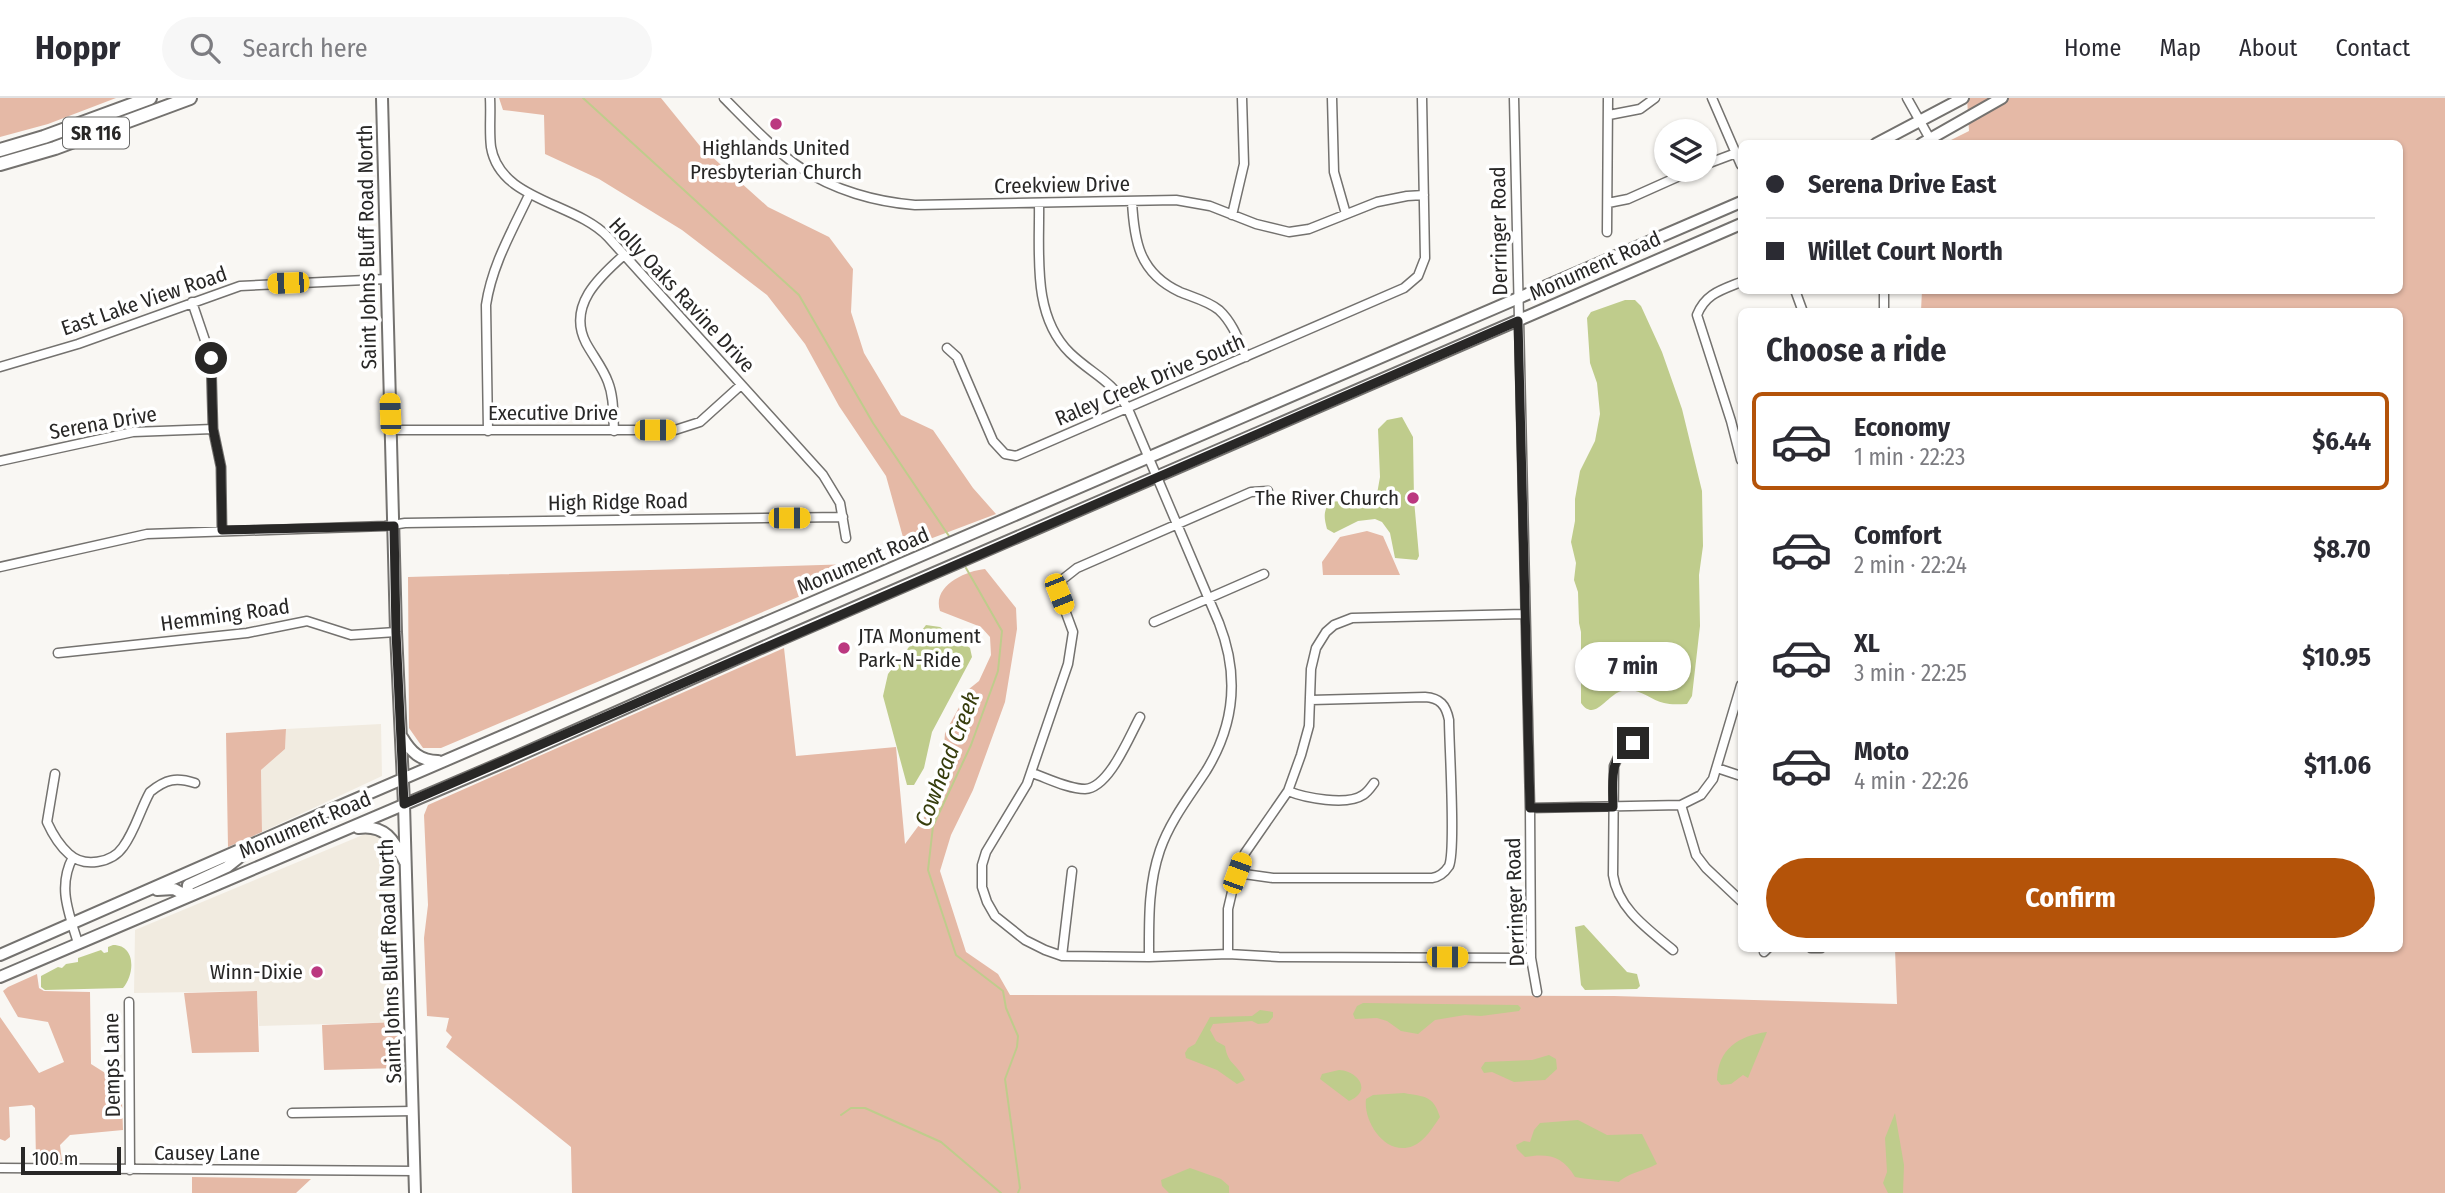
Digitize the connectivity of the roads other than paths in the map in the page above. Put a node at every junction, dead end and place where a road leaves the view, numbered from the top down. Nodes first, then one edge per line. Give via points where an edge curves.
1 (150, 98) edge
2 (190, 98) edge
3 (382, 98) edge
4 (490, 98) edge
5 (724, 98) edge
6 (1242, 98) edge
7 (1332, 98) edge
8 (1422, 98) edge
9 (1514, 98) edge
10 (1608, 98) edge
11 (1655, 98) edge
12 (1712, 98) edge
13 (1908, 98) edge
14 (1963, 98) edge
15 (2002, 98) edge
16 (1609, 115) junction
17 (1920, 122) junction
18 (1884, 140) edge
19 (1926, 140) edge
20 (1928, 140) edge
21 (0, 150) edge
22 (1736, 153) junction
23 (1738, 158) edge
24 (1717, 160) edge
25 (0, 164) edge
26 (1666, 182) edge
27 (529, 195) junction
28 (1424, 195) junction
29 (1132, 201) junction
30 (1038, 203) junction
31 (1608, 203) junction
32 (1738, 203) edge
33 (1346, 214) junction
34 (1232, 215) junction
35 (1738, 225) edge
36 (1607, 232) dead end
37 (624, 255) junction
38 (387, 279) junction
39 (1738, 283) edge
40 (1518, 298) junction
41 (192, 302) junction
42 (1518, 321) junction
43 (947, 348) dead end
44 (1246, 357) junction
45 (0, 367) edge
46 (741, 384) junction
47 (1129, 409) junction
48 (213, 429) junction
49 (391, 430) junction
50 (488, 430) junction
51 (614, 431) junction
52 (1738, 444) edge
53 (1149, 458) junction
54 (0, 461) edge
55 (1157, 477) junction
56 (1268, 491) dead end
57 (843, 517) junction
58 (1178, 524) junction
59 (394, 526) junction
60 (222, 530) junction
61 (846, 538) dead end
62 (0, 567) edge
63 (1264, 574) dead end
64 (1209, 597) junction
65 (1525, 614) junction
66 (772, 621) junction
67 (1154, 622) dead end
68 (396, 632) junction
69 (779, 640) junction
70 (58, 653) dead end
71 (1311, 699) junction
72 (1738, 702) edge
73 (1140, 717) dead end
74 (400, 734) junction
75 (1633, 743) dead end
76 (445, 761) junction
77 (1717, 768) junction
78 (1032, 773) junction
79 (55, 774) dead end
80 (1738, 775) edge
81 (402, 779) junction
82 (195, 783) dead end
83 (1374, 783) dead end
84 (1287, 791) junction
85 (404, 804) junction
86 (1681, 805) junction
87 (1613, 807) junction
88 (1530, 808) junction
89 (345, 830) junction
90 (256, 843) junction
91 (73, 857) junction
92 (406, 865) junction
93 (1072, 872) dead end
94 (1237, 873) junction
95 (145, 892) junction
96 (187, 896) junction
97 (1738, 898) edge
98 (72, 924) junction
99 (78, 943) junction
100 (1673, 950) dead end
101 (1228, 954) junction
102 (0, 955) edge
103 (1062, 956) junction
104 (1149, 957) junction
105 (1531, 958) junction
106 (0, 977) edge
107 (1537, 992) dead end
108 (129, 1002) dead end
109 (414, 1111) junction
110 (292, 1113) dead end
111 (0, 1168) edge
112 (130, 1170) junction
113 (415, 1171) junction
114 (415, 1193) edge

1 - 21 main road, SR 116
2 - 25 main road, SR 116
3 - 38 main road, Saint Johns Bluff Road North
4 - 27 street, Holly Oaks Ravine Drive via 494,157 509,181
5 - 30 street, Creekview Drive via 803,170 873,200 915,205
6 - 34 street via 1244,164
7 - 33 street via 1334,172
8 - 28 street
9 - 40 street, Derringer Road
10 - 16 street
11 - 16 street via 1640,109
12 - 22 street
13 - 17 street
14 - 17 main road
15 - 20 main road
16 - 31 street
17 - 18 main road
17 - 19 street
22 - 23 street
22 - 24 street
26 - 31 street
27 - 37 street, Holly Oaks Ravine Drive via 592,224
27 - 50 street via 494,268 488,291
28 - 33 street, Creekview Drive via 1377,202
28 - 44 street, Raley Creek Drive South via 1425,258 1418,276 1390,295
29 - 30 street, Creekview Drive
29 - 34 street, Creekview Drive via 1189,201
29 - 44 street via 1134,236 1149,267 1171,288 1219,310 1233,327
30 - 47 street via 1042,297 1051,327 1072,355 1118,391
31 - 36 street
32 - 40 main road, Monument Road
33 - 34 street, Creekview Drive via 1289,232
35 - 42 main road, Monument Road
37 - 46 street, Holly Oaks Ravine Drive
37 - 51 street via 587,293 581,324 584,340 609,384
38 - 41 street, East Lake View Road via 240,286
38 - 49 main road, Saint Johns Bluff Road North
39 - 52 street via 1708,296 1697,315
40 - 42 street, Derringer Road
40 - 53 main road, Monument Road
41 - 45 street, East Lake View Road
41 - 48 street via 211,358
42 - 55 main road, Monument Road
42 - 65 street, Derringer Road
43 - 47 street, Raley Creek Drive South via 957,357 993,441 1005,454 1024,454
44 - 47 street, Raley Creek Drive South
46 - 51 street, Executive Drive via 700,422 685,428
46 - 57 street, Holly Oaks Ravine Drive via 822,475 840,503
47 - 53 street
48 - 54 street, Serena Drive via 133,432
48 - 60 street via 221,467
49 - 50 street, Executive Drive
49 - 59 main road, Saint Johns Bluff Road North
50 - 51 street, Executive Drive
53 - 55 street
53 - 66 main road, Monument Road
55 - 58 street
55 - 69 main road, Monument Road
56 - 58 street via 1251,492
57 - 59 street, High Ridge Road
57 - 61 street, Holly Oaks Ravine Drive
58 - 64 street
58 - 78 street via 1071,571 1061,583 1059,594 1073,632 1072,651
59 - 60 street, High Ridge Road
59 - 68 main road, Saint Johns Bluff Road North
60 - 62 street, High Ridge Road via 148,534
63 - 64 street
64 - 67 street
64 - 104 street via 1229,651 1233,682 1229,719 1216,755 1173,821 1160,850 1150,898
65 - 71 street via 1352,618 1331,628 1321,640 1313,659
65 - 88 street, Derringer Road
66 - 69 main road
66 - 76 main road, Monument Road
68 - 70 street, Hemming Road via 351,635 307,621 247,633
68 - 74 main road, Saint Johns Bluff Road North
69 - 85 main road, Monument Road
71 - 84 street via 1309,726
71 - 94 street via 1425,697 1442,703 1448,720 1448,866 1432,878 1273,878
72 - 77 street
73 - 78 street via 1107,776 1093,787 1077,788
74 - 76 main road via 420,758
74 - 81 main road, Saint Johns Bluff Road North
75 - 87 street via 1615,760
76 - 81 main road, Monument Road
77 - 80 street
77 - 86 street via 1701,795
78 - 103 street via 986,852 982,887 995,916 1025,940
79 - 91 street via 47,822
81 - 85 main road, Saint Johns Bluff Road North
81 - 90 main road, Monument Road
82 - 91 street via 169,779 150,792 116,855 98,862
83 - 84 street via 1355,799 1308,798
84 - 94 street via 1245,853
85 - 89 main road, Monument Road
85 - 92 main road, Saint Johns Bluff Road North
86 - 87 street
86 - 97 street via 1696,855
87 - 88 street
87 - 100 street via 1615,890 1621,902
88 - 105 street, Derringer Road
89 - 92 main road via 367,827 384,831
89 - 96 main road, Monument Road
90 - 95 main road, Monument Road
90 - 96 main road via 228,867 188,885
91 - 98 street via 63,888
92 - 109 main road, Saint Johns Bluff Road North
93 - 103 street
94 - 101 street via 1229,902
95 - 96 main road via 174,889
95 - 98 main road, Monument Road
96 - 99 main road, Monument Road
98 - 99 street
98 - 102 main road, Monument Road
99 - 106 main road, Monument Road
101 - 104 street
101 - 105 street
103 - 104 street
105 - 107 street, Derringer Road
108 - 112 street, Demps Lane
109 - 110 street
109 - 113 main road, Saint Johns Bluff Road North
111 - 112 street, Causey Lane
112 - 113 street, Causey Lane
113 - 114 main road, Saint Johns Bluff Road North

